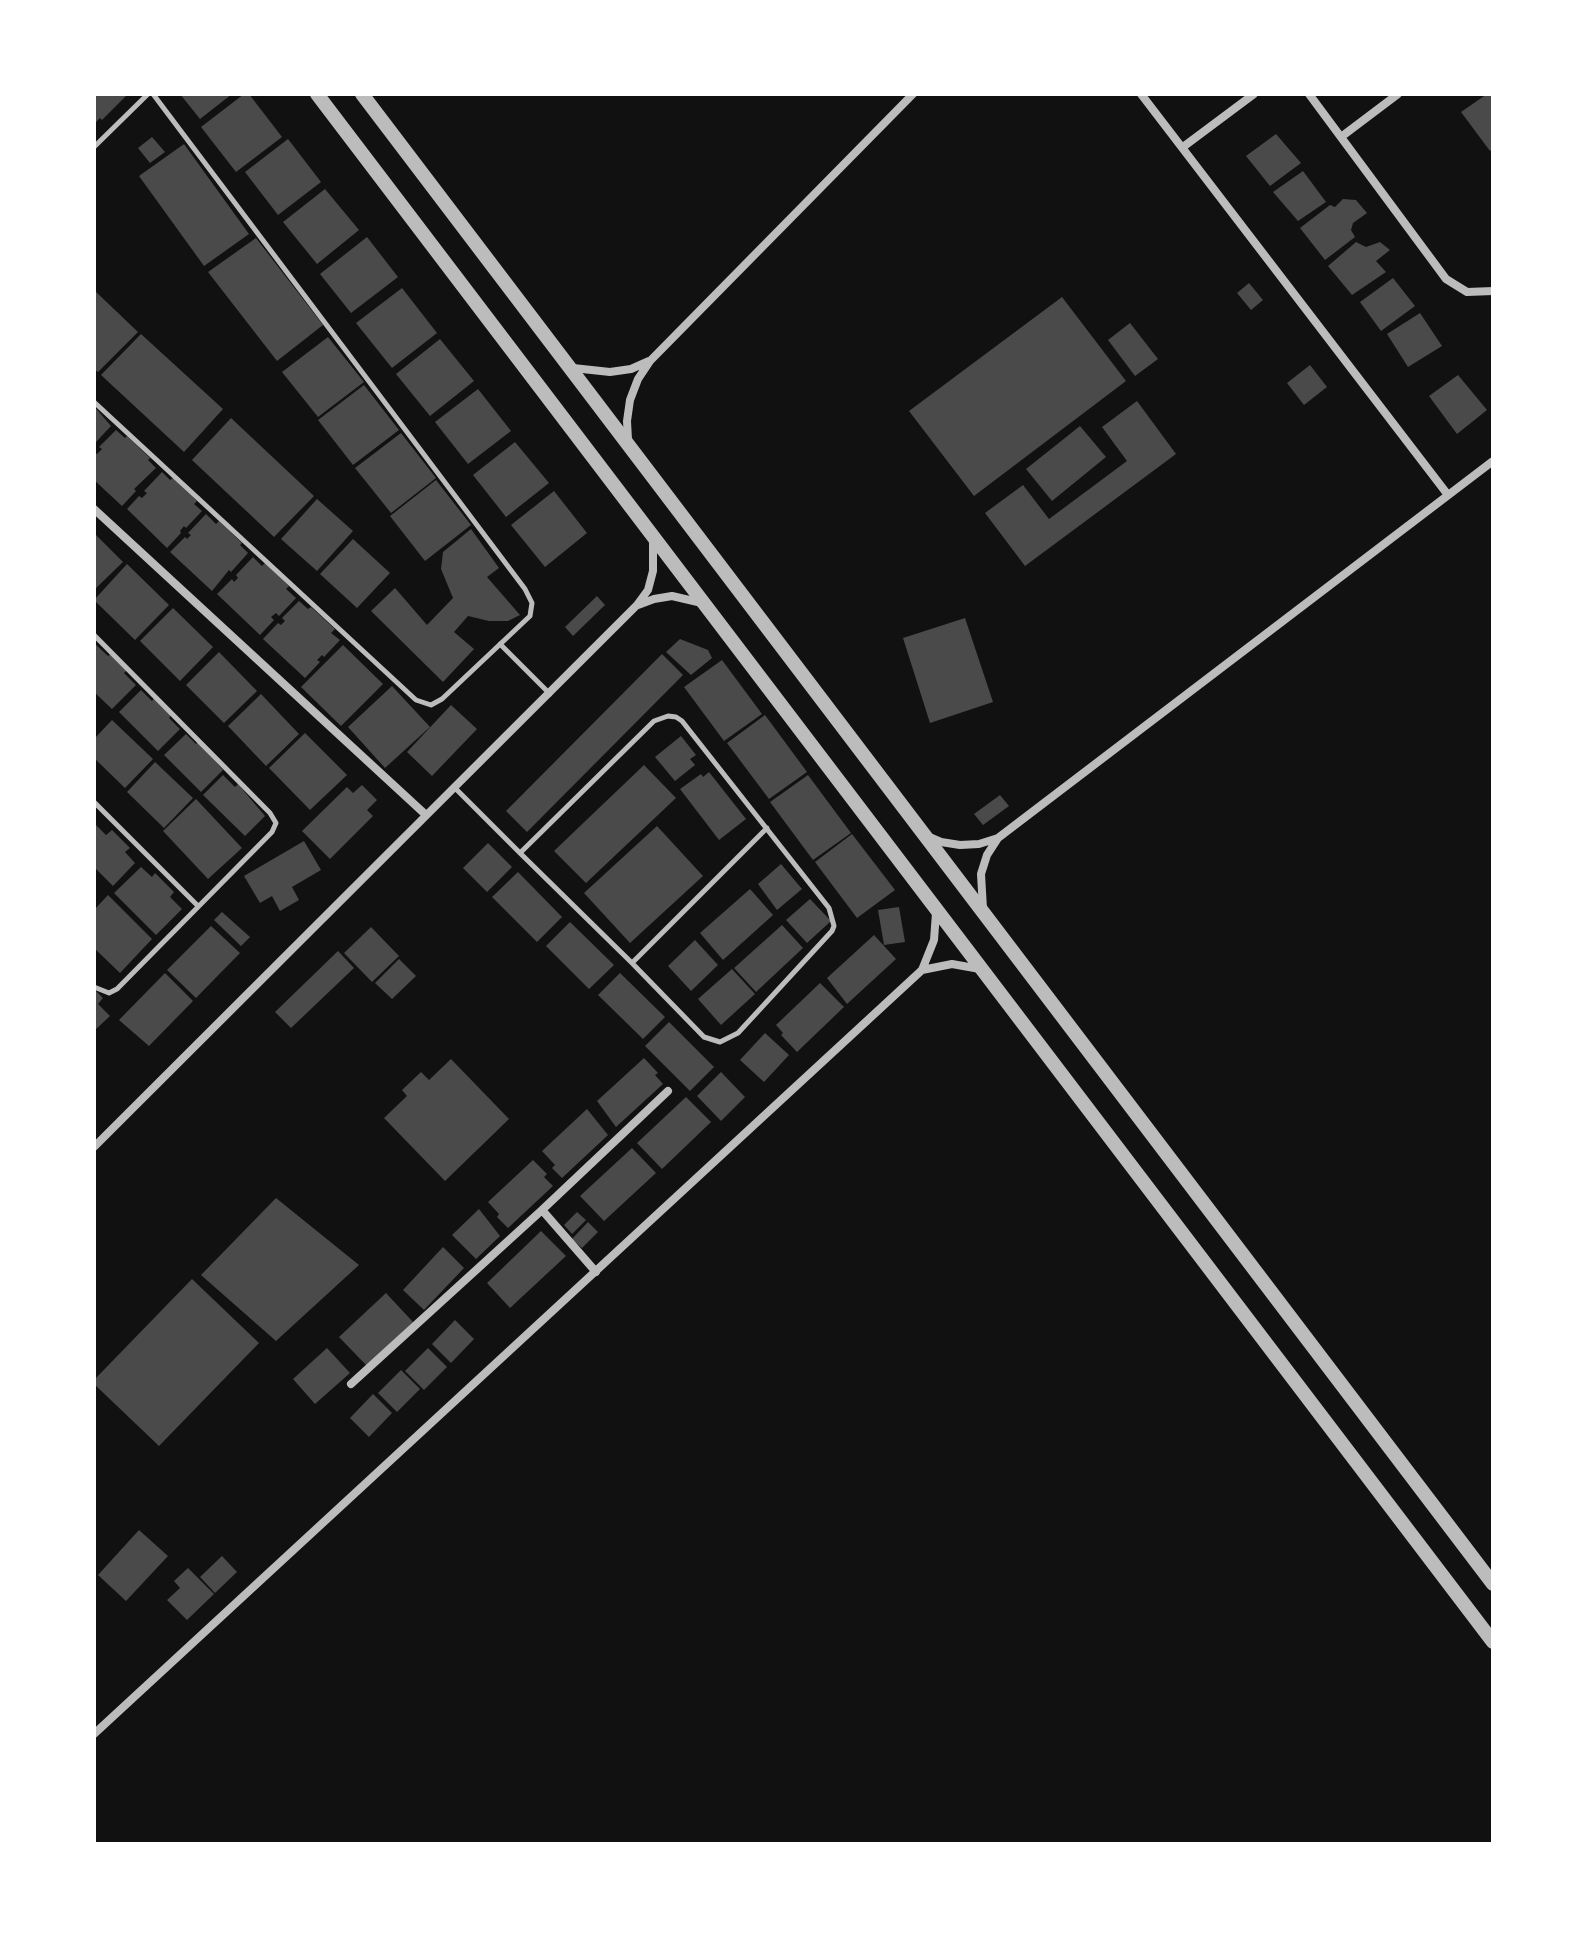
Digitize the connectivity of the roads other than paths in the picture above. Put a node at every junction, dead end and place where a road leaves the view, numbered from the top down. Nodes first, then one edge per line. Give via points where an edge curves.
1 (151, 94) edge
2 (317, 94) edge
3 (362, 94) edge
4 (913, 94) edge
5 (1141, 94) edge
6 (1254, 94) edge
7 (1309, 94) edge
8 (1398, 94) edge
9 (1341, 137) junction
10 (94, 147) edge
11 (1183, 147) junction
12 (1493, 291) edge
13 (650, 361) junction
14 (569, 367) junction
15 (94, 402) edge
16 (628, 443) junction
17 (1493, 461) edge
18 (1448, 495) junction
19 (94, 509) edge
20 (651, 533) junction
21 (637, 605) junction
22 (707, 605) junction
23 (94, 635) edge
24 (500, 644) junction
25 (550, 694) junction
26 (454, 787) junction
27 (94, 802) edge
28 (426, 815) junction
29 (767, 828) junction
30 (924, 834) junction
31 (998, 838) junction
32 (520, 853) junction
33 (198, 906) junction
34 (936, 908) junction
35 (984, 913) junction
36 (632, 963) junction
37 (981, 969) junction
38 (922, 970) junction
39 (94, 987) edge
40 (668, 1091) dead end
41 (94, 1147) edge
42 (542, 1210) junction
43 (596, 1272) junction
44 (351, 1384) dead end
45 (1493, 1584) edge
46 (1493, 1642) edge
47 (94, 1734) edge

1 - 10 lane
1 - 24 lane via 525,589 532,603 530,616
2 - 20 street
3 - 14 street
4 - 13 street
5 - 11 street
6 - 11 street
7 - 9 street
8 - 9 street
9 - 12 street via 1446,279 1467,292
11 - 18 street
13 - 14 street via 610,372
13 - 16 street via 630,400
14 - 16 street
15 - 24 lane via 416,700 431,705 442,699
16 - 30 street
17 - 18 street
18 - 31 street
19 - 28 street
20 - 21 street via 653,571
20 - 22 street
21 - 22 street via 672,596
21 - 25 street
22 - 34 street
23 - 33 lane via 275,818 272,832
24 - 25 lane
25 - 26 street
26 - 28 street
26 - 32 lane
27 - 33 lane
28 - 41 street
29 - 32 lane via 682,721 668,716 654,721
29 - 36 lane
29 - 36 lane via 829,908 834,926 738,1033 720,1042 704,1037
30 - 31 street via 960,845
30 - 35 street
31 - 35 street via 981,874
32 - 36 lane
33 - 39 lane via 117,989 109,993
34 - 37 street
34 - 38 street via 934,940
35 - 45 street
37 - 38 street via 952,964
37 - 46 street
38 - 43 street
40 - 42 street
42 - 43 street
42 - 44 street
43 - 47 street

